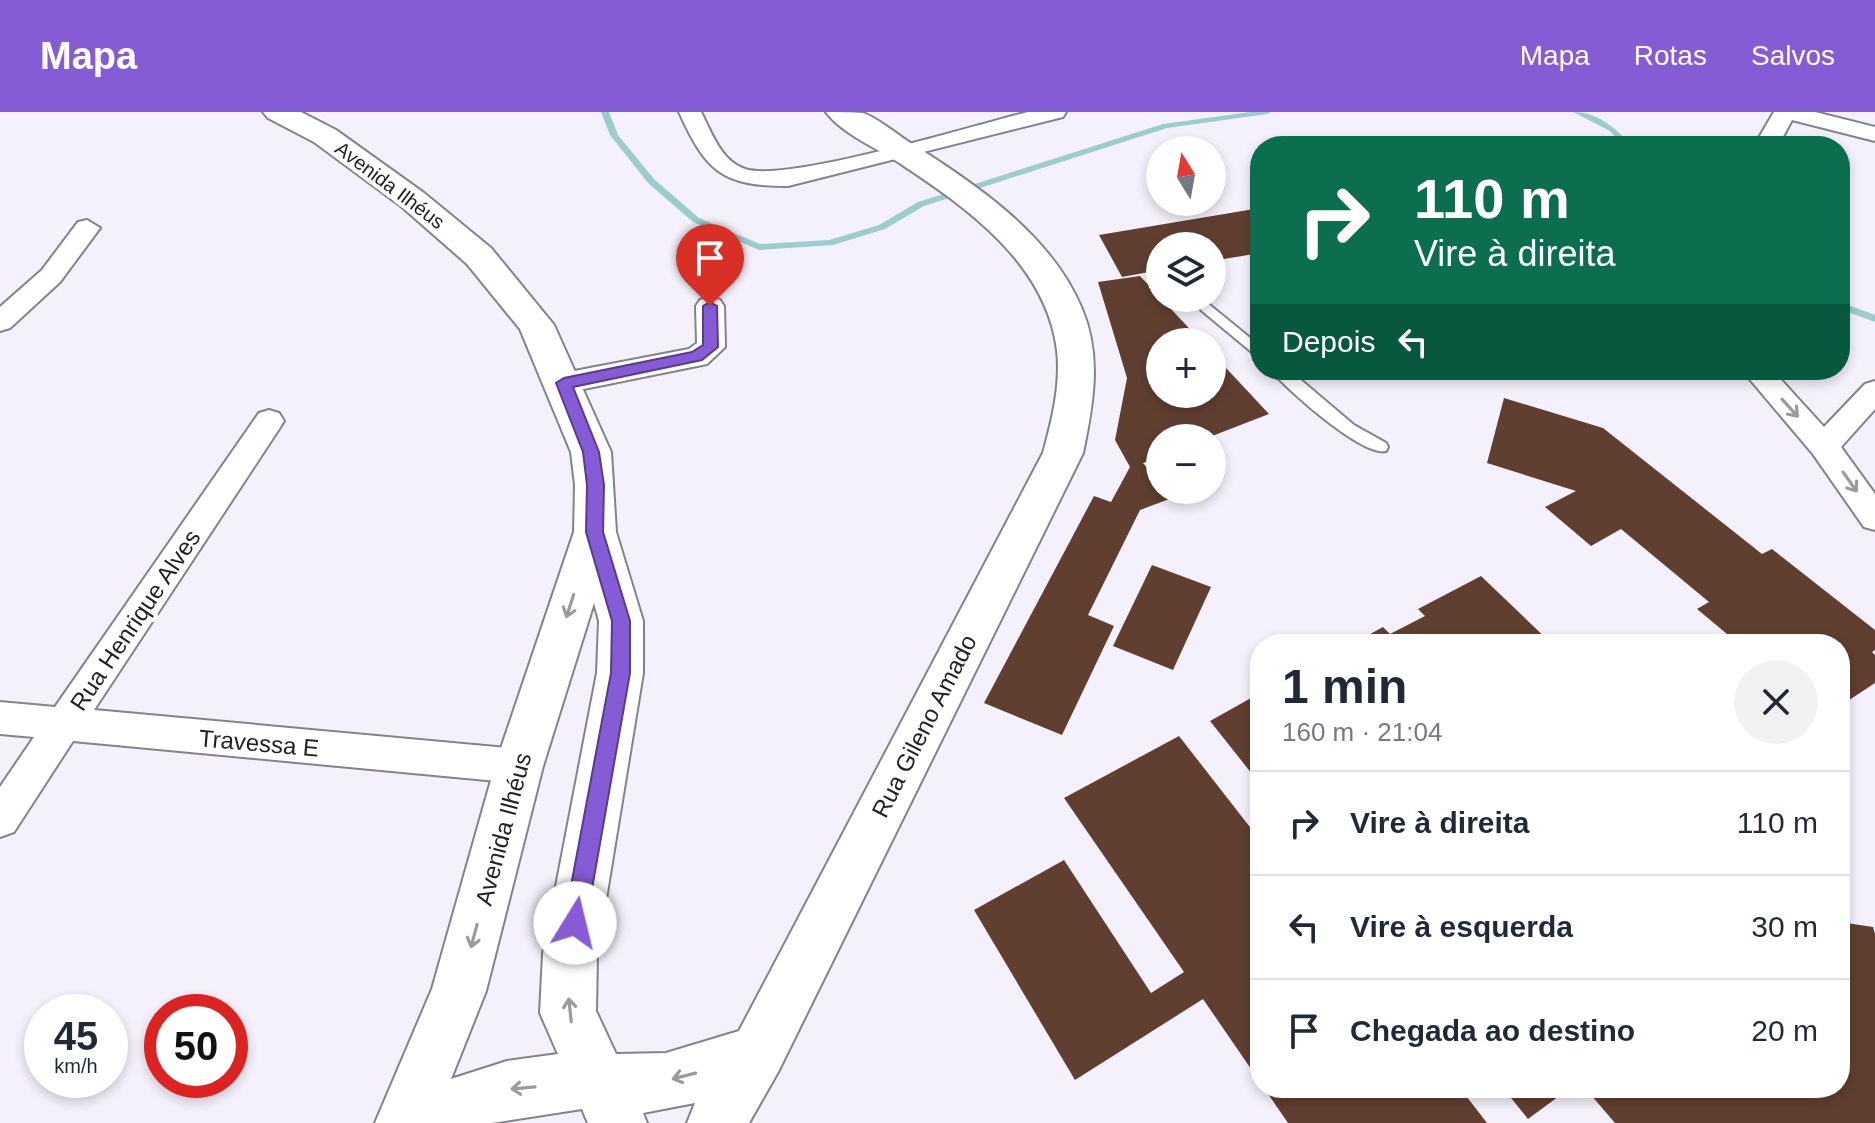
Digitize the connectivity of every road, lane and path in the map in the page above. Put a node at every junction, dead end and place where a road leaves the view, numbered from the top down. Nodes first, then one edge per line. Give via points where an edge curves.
1 (278, 112) edge
2 (690, 112) edge
3 (841, 112) edge
4 (1055, 112) edge
5 (1787, 112) edge
6 (1875, 134) edge
7 (1772, 136) edge
8 (898, 150) junction
9 (87, 228) dead end
10 (710, 306) dead end
11 (1212, 312) edge
12 (0, 322) edge
13 (1250, 345) edge
14 (1291, 380) edge
15 (1765, 380) edge
16 (564, 383) junction
17 (1875, 391) edge
18 (269, 421) dead end
19 (1824, 446) junction
20 (1380, 447) dead end
21 (1875, 518) edge
22 (595, 532) junction
23 (0, 718) edge
24 (63, 725) junction
25 (519, 766) junction
26 (0, 819) edge
27 (758, 1052) junction
28 (609, 1102) edge
29 (404, 1123) edge
30 (422, 1123) edge
31 (716, 1123) edge

1 - 16 main road, Avenida Ilhéus via 325,136 479,256 536,325
2 - 8 street via 715,161 746,178 788,179
3 - 8 main road, Rua Gileno Amado
4 - 8 street
5 - 6 street
5 - 7 street
8 - 27 main road, Rua Gileno Amado via 953,187 1045,270 1075,346 1077,378 1063,453
9 - 12 street via 51,276
10 - 16 street via 711,347 697,357
11 - 13 lane
14 - 20 lane via 1348,429
15 -> 19 street
16 - 22 main road, Avenida Ilhéus via 591,452
17 - 19 street
18 - 24 street, Rua Henrique Alves
19 -> 21 street
22 -> 25 main road, Avenida Ilhéus
28 -> 22 main road, Avenida Ilhéus via 568,1013 570,954 620,673 621,621
23 - 24 street, Travessa E
24 - 25 street, Travessa E
24 - 26 street, Rua Henrique Alves
25 -> 29 main road, Avenida Ilhéus via 459,991
27 -> 28 main road via 673,1079 635,1085
27 - 31 main road, Rua Gileno Amado
28 -> 30 main road via 499,1090 456,1103

